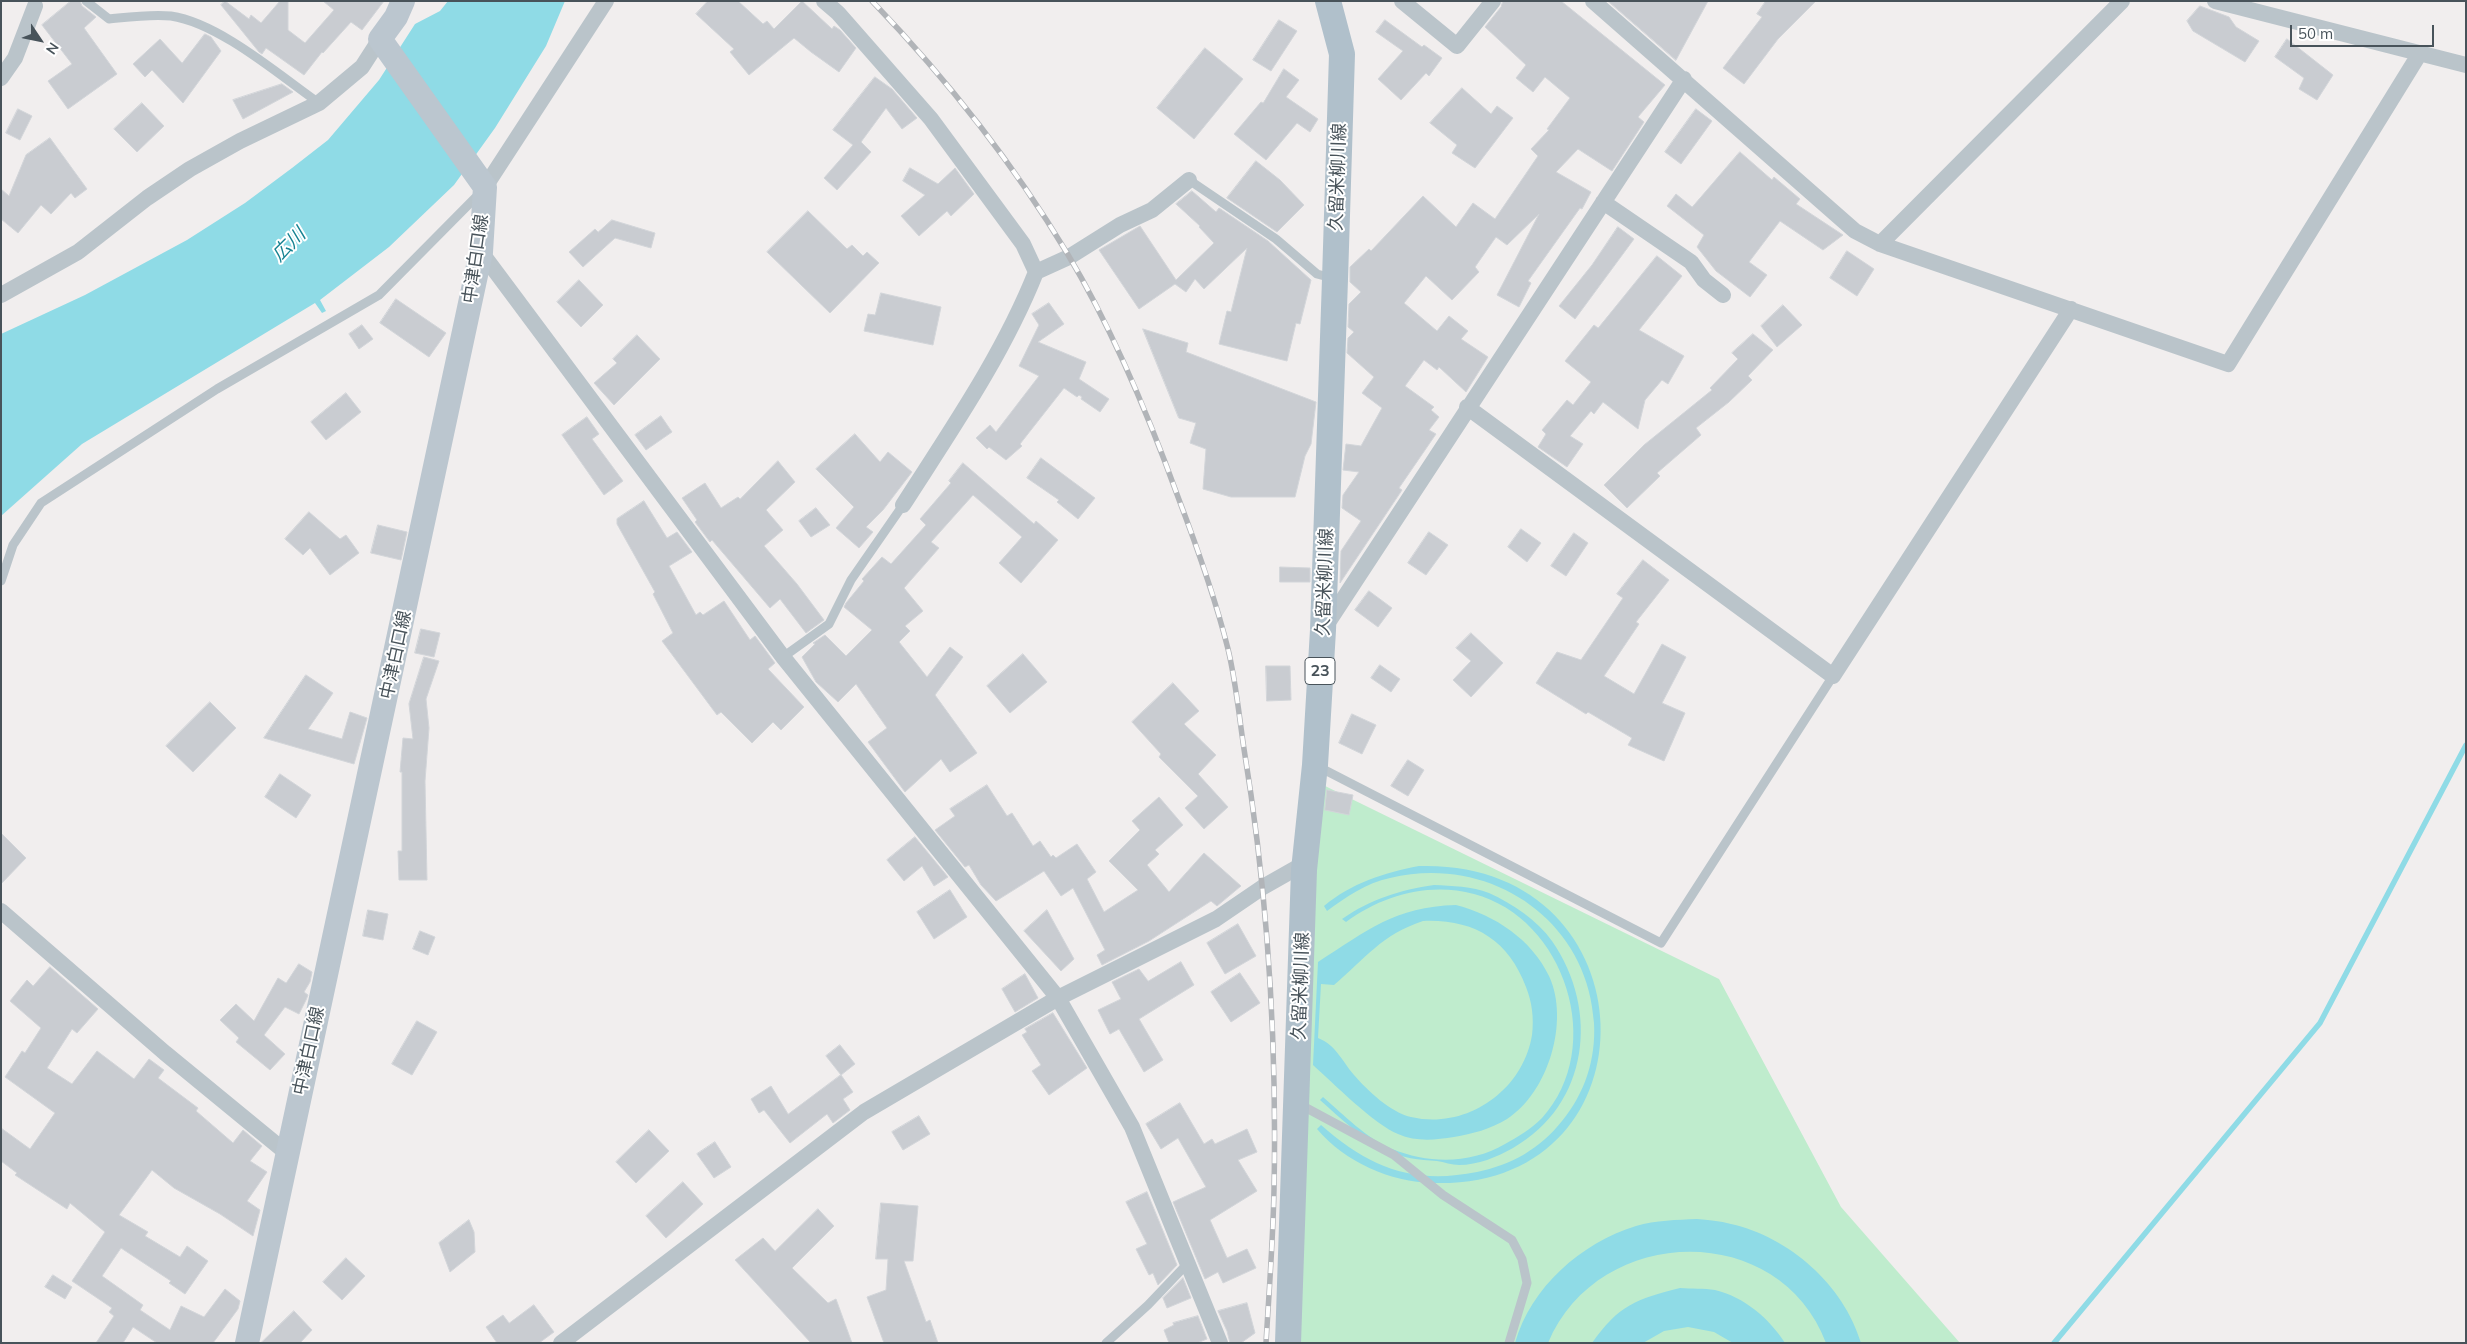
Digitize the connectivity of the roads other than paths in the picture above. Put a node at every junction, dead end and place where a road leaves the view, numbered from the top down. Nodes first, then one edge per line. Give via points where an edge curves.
1 (86, 1) edge
2 (403, 1) edge
3 (606, 1) edge
4 (824, 1) edge
5 (1328, 1) edge
6 (1402, 1) edge
7 (1493, 1) edge
8 (1593, 1) edge
9 (2122, 1) edge
10 (2215, 1) edge
11 (35, 3) edge
12 (380, 39) junction
13 (2420, 53) junction
14 (2466, 65) edge
15 (1, 78) edge
16 (1684, 79) junction
17 (319, 103) junction
18 (1189, 180) joint
19 (482, 182) junction
20 (1603, 202) junction
21 (1880, 244) junction
22 (481, 252) junction
23 (1036, 272) junction
24 (1335, 279) junction
25 (1, 295) edge
26 (1723, 295) dead end
27 (2071, 309) junction
28 (1467, 406) junction
29 (903, 505) joint
30 (1, 581) edge
31 (1323, 630) junction
32 (783, 657) junction
33 (1833, 676) junction
34 (1314, 765) junction
35 (1304, 870) junction
36 (1, 911) edge
37 (1058, 998) junction
38 (1297, 1103) junction
39 (288, 1154) junction
40 (1188, 1262) junction
41 (247, 1343) edge
42 (561, 1343) edge
43 (1106, 1343) edge
44 (1220, 1343) edge
45 (1288, 1343) edge
46 (1509, 1343) edge

1 - 17 lane via 109,19 171,16 195,22 231,41
2 - 12 main road
3 - 19 street
4 - 23 street via 931,119 1023,244
5 - 24 main road, 久留米柳川線 / 23 via 1342,54
6 - 7 street via 1457,46
8 - 16 street
9 - 21 street
10 - 13 street
11 - 15 street via 15,58
12 - 17 street via 362,67
12 - 19 main road
13 - 14 street
13 - 27 street via 2228,364
16 - 20 street
16 - 21 street via 1855,231
17 - 25 street via 190,169 78,252
18 - 23 street via 1152,210
18 - 24 lane via 1276,239 1317,274
19 - 22 main road, 中津白口線
19 - 30 lane via 379,295 217,389 41,503 12,545
20 - 26 street via 1691,262 1704,280
20 - 28 street
21 - 27 street
22 - 32 street
22 - 39 main road, 中津白口線
23 - 29 street via 1027,296 973,396
24 - 31 main road, 久留米柳川線 / 23
27 - 33 street
28 - 31 street
28 - 33 street
29 - 32 lane via 851,580 828,624
31 - 34 main road, 久留米柳川線 / 23
32 - 37 street
33 - 34 lane via 1661,943
34 - 35 main road, 久留米柳川線 / 23
35 - 37 street via 1300,866 1216,919
35 - 38 main road, 久留米柳川線 / 23
36 - 39 street
37 - 40 street via 1132,1127
37 - 42 street via 864,1112
38 - 45 main road, 久留米柳川線 / 23
38 - 46 lane via 1394,1155 1443,1195 1512,1240 1522,1259 1527,1283
39 - 41 main road, 中津白口線
40 - 43 lane
40 - 44 street

